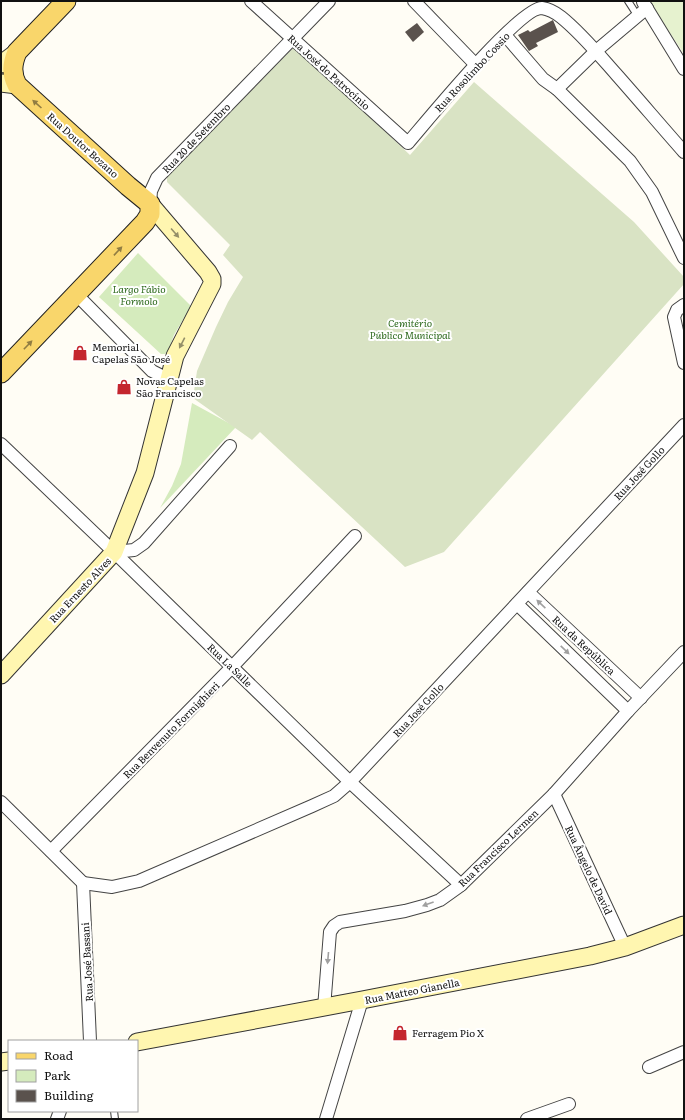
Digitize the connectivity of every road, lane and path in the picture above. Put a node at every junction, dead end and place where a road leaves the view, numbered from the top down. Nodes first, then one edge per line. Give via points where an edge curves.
1 (66, 1) edge
2 (251, 1) edge
3 (329, 1) edge
4 (414, 1) edge
5 (628, 1) edge
6 (642, 8) edge
7 (505, 35) junction
8 (292, 39) junction
9 (596, 51) junction
10 (17, 52) junction
11 (1, 63) edge
12 (476, 65) junction
13 (684, 69) edge
14 (9, 84) edge
15 (557, 89) junction
16 (408, 143) joint
17 (684, 152) edge
18 (150, 204) junction
19 (684, 258) edge
20 (76, 294) junction
21 (684, 305) edge
22 (684, 363) edge
23 (1, 373) edge
24 (168, 379) junction
25 (684, 425) edge
26 (1, 444) edge
27 (230, 446) dead end
28 (355, 536) dead end
29 (114, 552) junction
30 (528, 592) junction
31 (517, 604) junction
32 (684, 652) edge
33 (232, 667) junction
34 (1, 675) edge
35 (641, 698) junction
36 (628, 711) junction
37 (350, 782) junction
38 (554, 794) junction
39 (1, 802) edge
40 (51, 851) junction
41 (83, 883) junction
42 (461, 885) junction
43 (684, 925) edge
44 (625, 946) junction
45 (362, 1000) junction
46 (324, 1008) junction
47 (90, 1040) edge
48 (138, 1042) edge
49 (684, 1052) edge
50 (650, 1067) dead end
51 (569, 1104) dead end
52 (326, 1119) edge
53 (528, 1119) edge

1 - 10 main road
2 - 8 street, Rua José do Patrocínio
3 - 8 street, Rua 20 de Setembro
4 - 12 street
5 - 6 lane
6 - 9 street
6 - 13 street
7 - 9 street, Rua Rosolimbo Cossio via 533,11 541,8 552,11 562,18
7 - 12 street, Rua Rosolimbo Cossio
7 - 15 street via 543,79
8 - 16 street, Rua José do Patrocínio
8 - 18 street, Rua 20 de Setembro via 157,178 151,191
9 - 15 street
9 - 17 street
10 - 11 street
10 - 14 main road, Rua Doutor Bozano
12 - 16 street, Rua Rosolimbo Cossio
18 -> 14 main road, Rua Doutor Bozano
15 - 19 street via 630,161 652,192
20 -> 18 main road, Rua 20 de Setembro via 145,222 150,214
18 -> 24 street via 212,279 212,284 175,356
23 -> 20 main road, Rua 20 de Setembro
20 - 24 street via 152,371
21 - 22 street via 677,310 674,317
24 - 29 street via 145,473
25 - 30 street, Rua José Gollo
26 - 29 street, Rua La Salle
27 - 29 street, Rua Ernesto Alves via 144,543 134,550
28 - 33 street, Rua Benvenuto Formighieri
29 - 33 street, Rua La Salle
29 - 34 street, Rua Ernesto Alves
30 - 31 street, Rua José Gollo
35 -> 30 street, Rua da República
31 -> 36 street, Rua da República
31 - 37 street, Rua José Gollo
32 - 35 street, Rua Francisco Lermen
33 - 37 street, Rua La Salle
33 - 40 street, Rua Benvenuto Formighieri
35 - 36 street, Rua Francisco Lermen
36 - 38 street, Rua Francisco Lermen
37 - 41 street, Rua José Gollo via 334,796 139,881 112,887
37 - 42 street, Rua La Salle
38 - 42 street, Rua Francisco Lermen
38 - 44 street, Rua Ângelo de David
39 - 40 street
40 - 41 street
41 - 47 street, Rua José Bassani
42 -> 46 street, Rua Francisco Lermen via 440,900 426,905 340,922 334,926 330,932
43 - 44 street, Rua Matteo Gianella
44 - 45 street, Rua Matteo Gianella via 590,956
45 - 46 street, Rua Matteo Gianella
45 - 52 street
46 - 48 street, Rua Matteo Gianella
49 - 50 street
51 - 53 street

